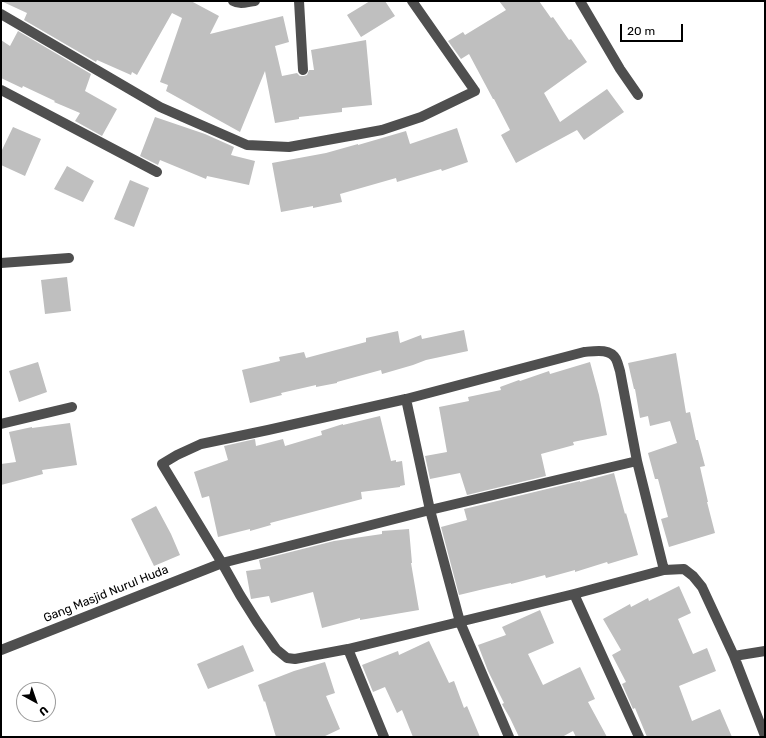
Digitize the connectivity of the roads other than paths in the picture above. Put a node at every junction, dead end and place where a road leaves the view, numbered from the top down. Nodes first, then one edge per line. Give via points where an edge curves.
1 (233, 1) edge
2 (255, 1) edge
3 (299, 1) edge
4 (412, 1) edge
5 (580, 1) edge
6 (1, 14) edge
7 (303, 70) dead end
8 (1, 90) edge
9 (638, 95) dead end
10 (157, 172) dead end
11 (68, 258) dead end
12 (1, 263) edge
13 (406, 399) junction
14 (72, 407) dead end
15 (1, 424) edge
16 (637, 461) junction
17 (430, 510) junction
18 (222, 563) junction
19 (664, 570) junction
20 (574, 594) junction
21 (460, 622) junction
22 (348, 649) junction
23 (1, 650) edge
24 (765, 651) edge
25 (734, 656) junction
26 (765, 736) edge
27 (384, 737) edge
28 (510, 737) edge
29 (639, 737) edge

1 - 2 street
3 - 7 street
4 - 6 street via 475,91 421,117 382,130 290,147 247,145 160,107
5 - 9 street
8 - 10 street
11 - 12 street
13 - 16 street via 584,352 609,352 616,358 620,371
13 - 17 street
13 - 18 street via 201,444 162,464
14 - 15 street
16 - 17 street, Gang Masjid Nurul Huda
16 - 19 street
17 - 18 street, Gang Masjid Nurul Huda
17 - 21 street
18 - 22 street via 257,622 276,649 287,658 295,659
18 - 23 street, Gang Masjid Nurul Huda
19 - 20 street
19 - 25 street via 684,569 702,587
20 - 21 street
20 - 29 street
21 - 22 street
21 - 28 street
22 - 27 street
24 - 25 street
25 - 26 street

